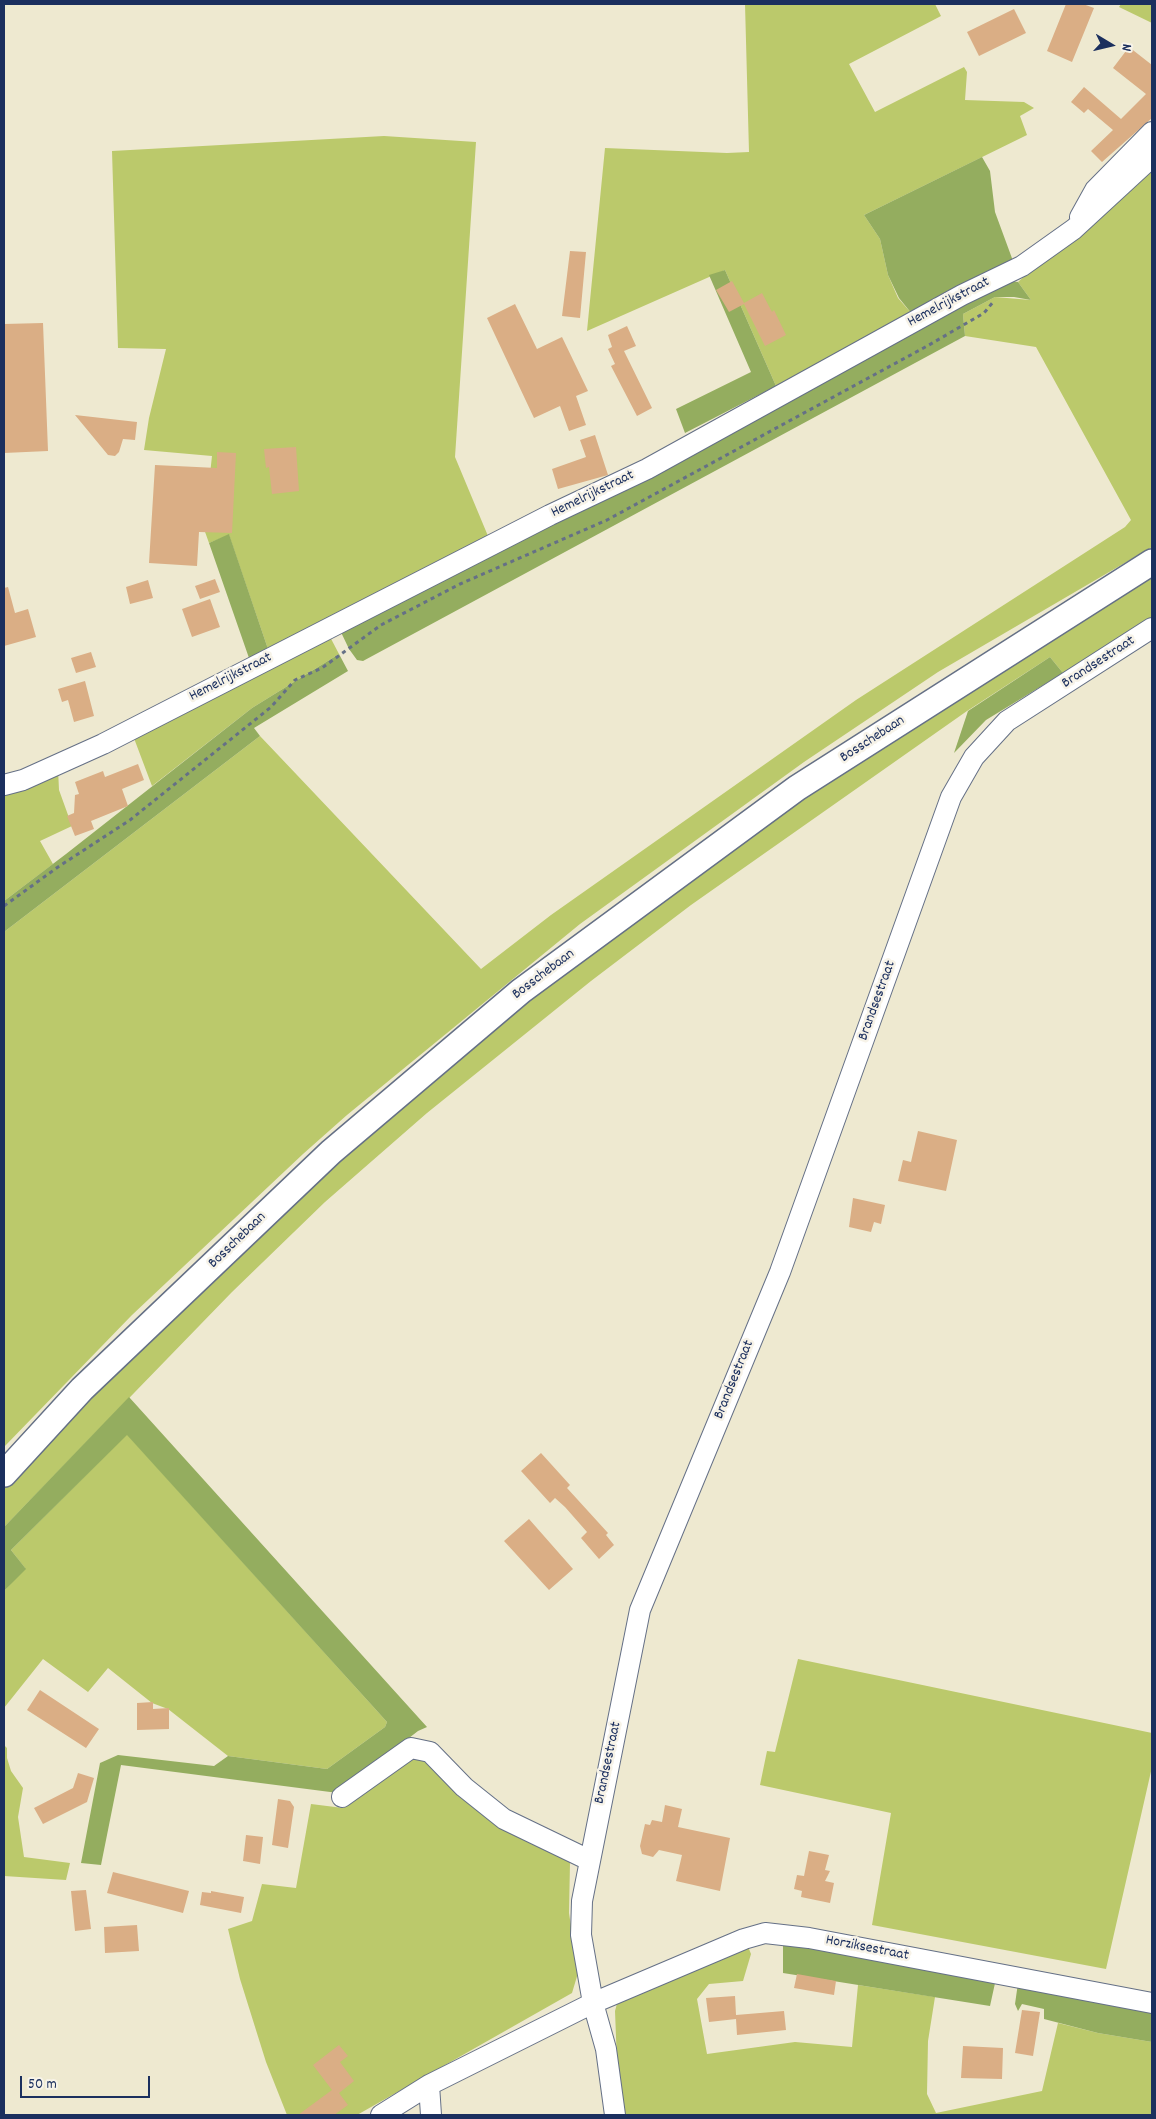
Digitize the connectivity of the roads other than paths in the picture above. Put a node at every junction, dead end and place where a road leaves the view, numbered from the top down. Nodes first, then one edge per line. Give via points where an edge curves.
1 (1152, 132) edge
2 (1152, 157) edge
3 (1074, 229) junction
4 (1152, 562) edge
5 (1152, 628) edge
6 (4, 784) edge
7 (4, 1474) edge
8 (342, 1798) dead end
9 (589, 1860) junction
10 (592, 2003) junction
11 (1152, 2003) edge
12 (429, 2085) junction
13 (381, 2115) edge
14 (431, 2115) edge
15 (615, 2115) edge

1 - 3 street via 1095,190
2 - 3 street, Hemelrijkstraat
3 - 6 street, Hemelrijkstraat via 1022,266 647,469 550,515 103,744 23,780
4 - 7 main road, Bosschebaan via 797,788 521,991 331,1152 82,1389
5 - 9 street, Brandsestraat via 1007,721 974,757 951,797 780,1272 640,1610
8 - 9 street via 411,1748 430,1752 464,1787 504,1819
9 - 10 street, Brandsestraat via 582,1901 581,1936
10 - 11 street, Horziksestraat via 765,1933 809,1938
10 - 12 street
10 - 15 street, Brandsestraat via 606,2049
12 - 13 street
12 - 14 street

